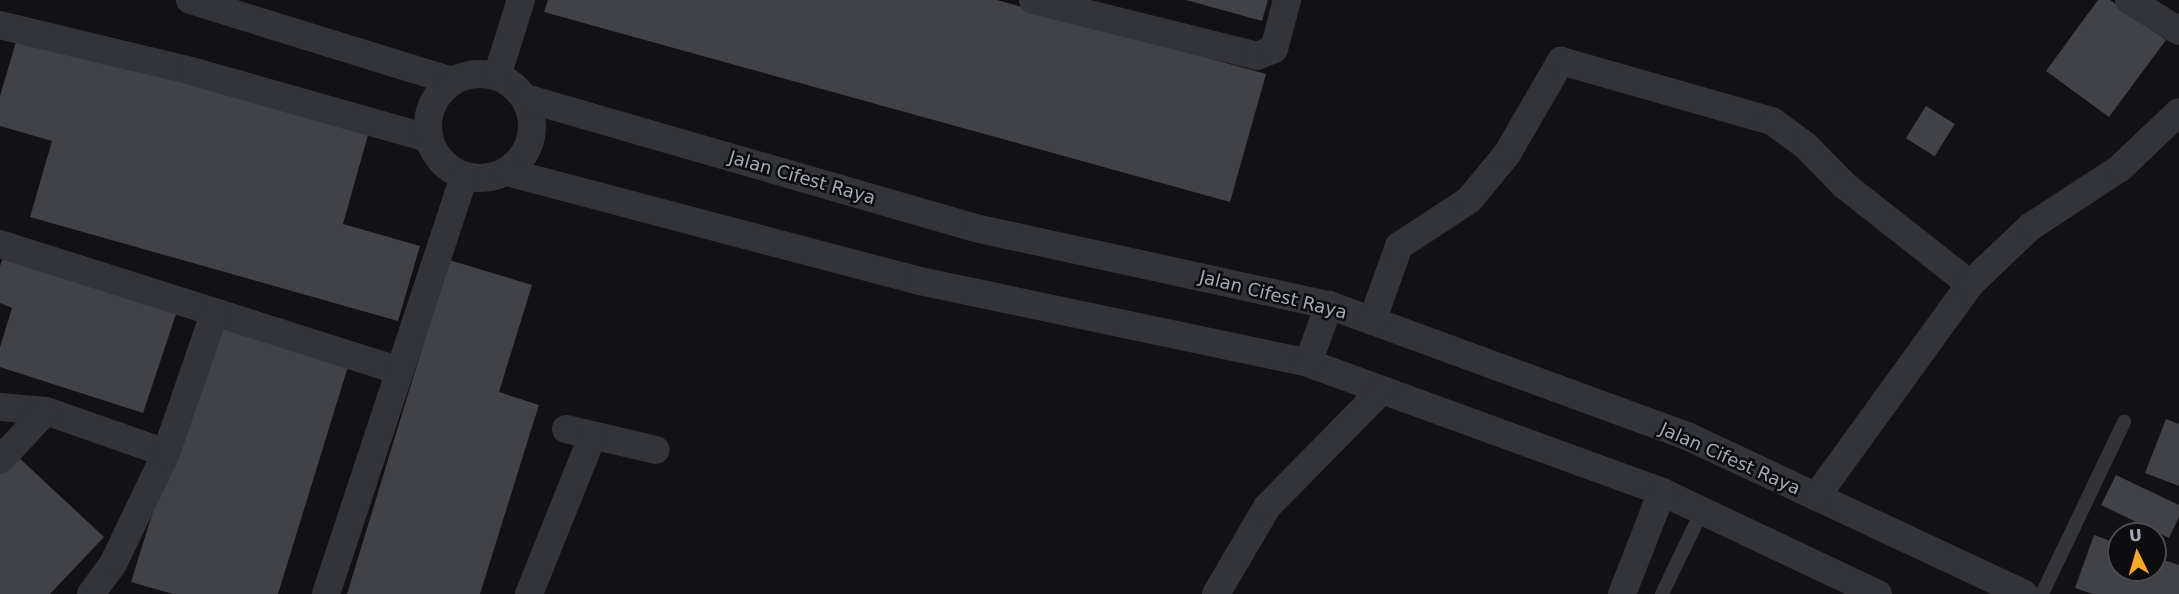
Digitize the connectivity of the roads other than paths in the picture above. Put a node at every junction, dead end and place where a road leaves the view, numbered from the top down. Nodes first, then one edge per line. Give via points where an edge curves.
1 (190, 0) edge
2 (521, 0) edge
3 (1033, 0) edge
4 (1287, 0) edge
5 (2129, 0) edge
6 (0, 25) edge
7 (2179, 31) edge
8 (497, 76) junction
9 (451, 81) junction
10 (525, 98) junction
11 (2179, 112) edge
12 (428, 138) junction
13 (507, 172) junction
14 (464, 177) junction
15 (0, 244) edge
16 (1970, 284) junction
17 (1329, 305) junction
18 (214, 314) junction
19 (1372, 321) junction
20 (1308, 363) junction
21 (398, 370) junction
22 (1382, 390) junction
23 (0, 407) edge
24 (46, 411) junction
25 (2124, 422) dead end
26 (566, 429) dead end
27 (593, 435) junction
28 (656, 450) dead end
29 (166, 453) junction
30 (0, 460) edge
31 (1662, 492) junction
32 (1816, 497) junction
33 (1702, 511) junction
34 (91, 594) edge
35 (326, 594) edge
36 (529, 594) edge
37 (1216, 594) edge
38 (1622, 594) edge
39 (1662, 594) edge
40 (1878, 594) edge
41 (2024, 594) edge
42 (2042, 594) edge

1 - 9 street
2 - 8 street
3 - 4 street via 1257,56 1274,49
5 - 7 street
6 - 12 street via 191,71
8 - 9 street via 473,73
8 - 10 street
9 - 12 street via 430,106
10 - 13 street via 533,125 526,152
10 - 17 street, Jalan Cifest Raya via 975,228
11 - 16 street via 2120,168 2030,227
12 - 14 street via 440,162
13 - 14 street via 486,179
13 - 20 street via 920,281
14 - 21 street
15 - 18 street
16 - 19 street via 1844,185 1806,146 1772,121 1561,61 1507,154 1469,200 1399,246
16 - 32 street
17 - 19 street, Jalan Cifest Raya
17 - 20 street
18 - 21 street
18 - 29 street
19 - 32 street, Jalan Cifest Raya via 1687,436
20 - 22 street
21 - 35 street
22 - 31 street
22 - 37 street via 1268,507
23 - 24 street
24 - 29 street
24 - 30 street
25 - 42 lane
26 - 27 street
27 - 28 street
27 - 36 street
29 - 34 street via 114,562
31 - 33 street
31 - 38 street
32 - 41 street, Jalan Cifest Raya
33 - 39 lane
33 - 40 street

